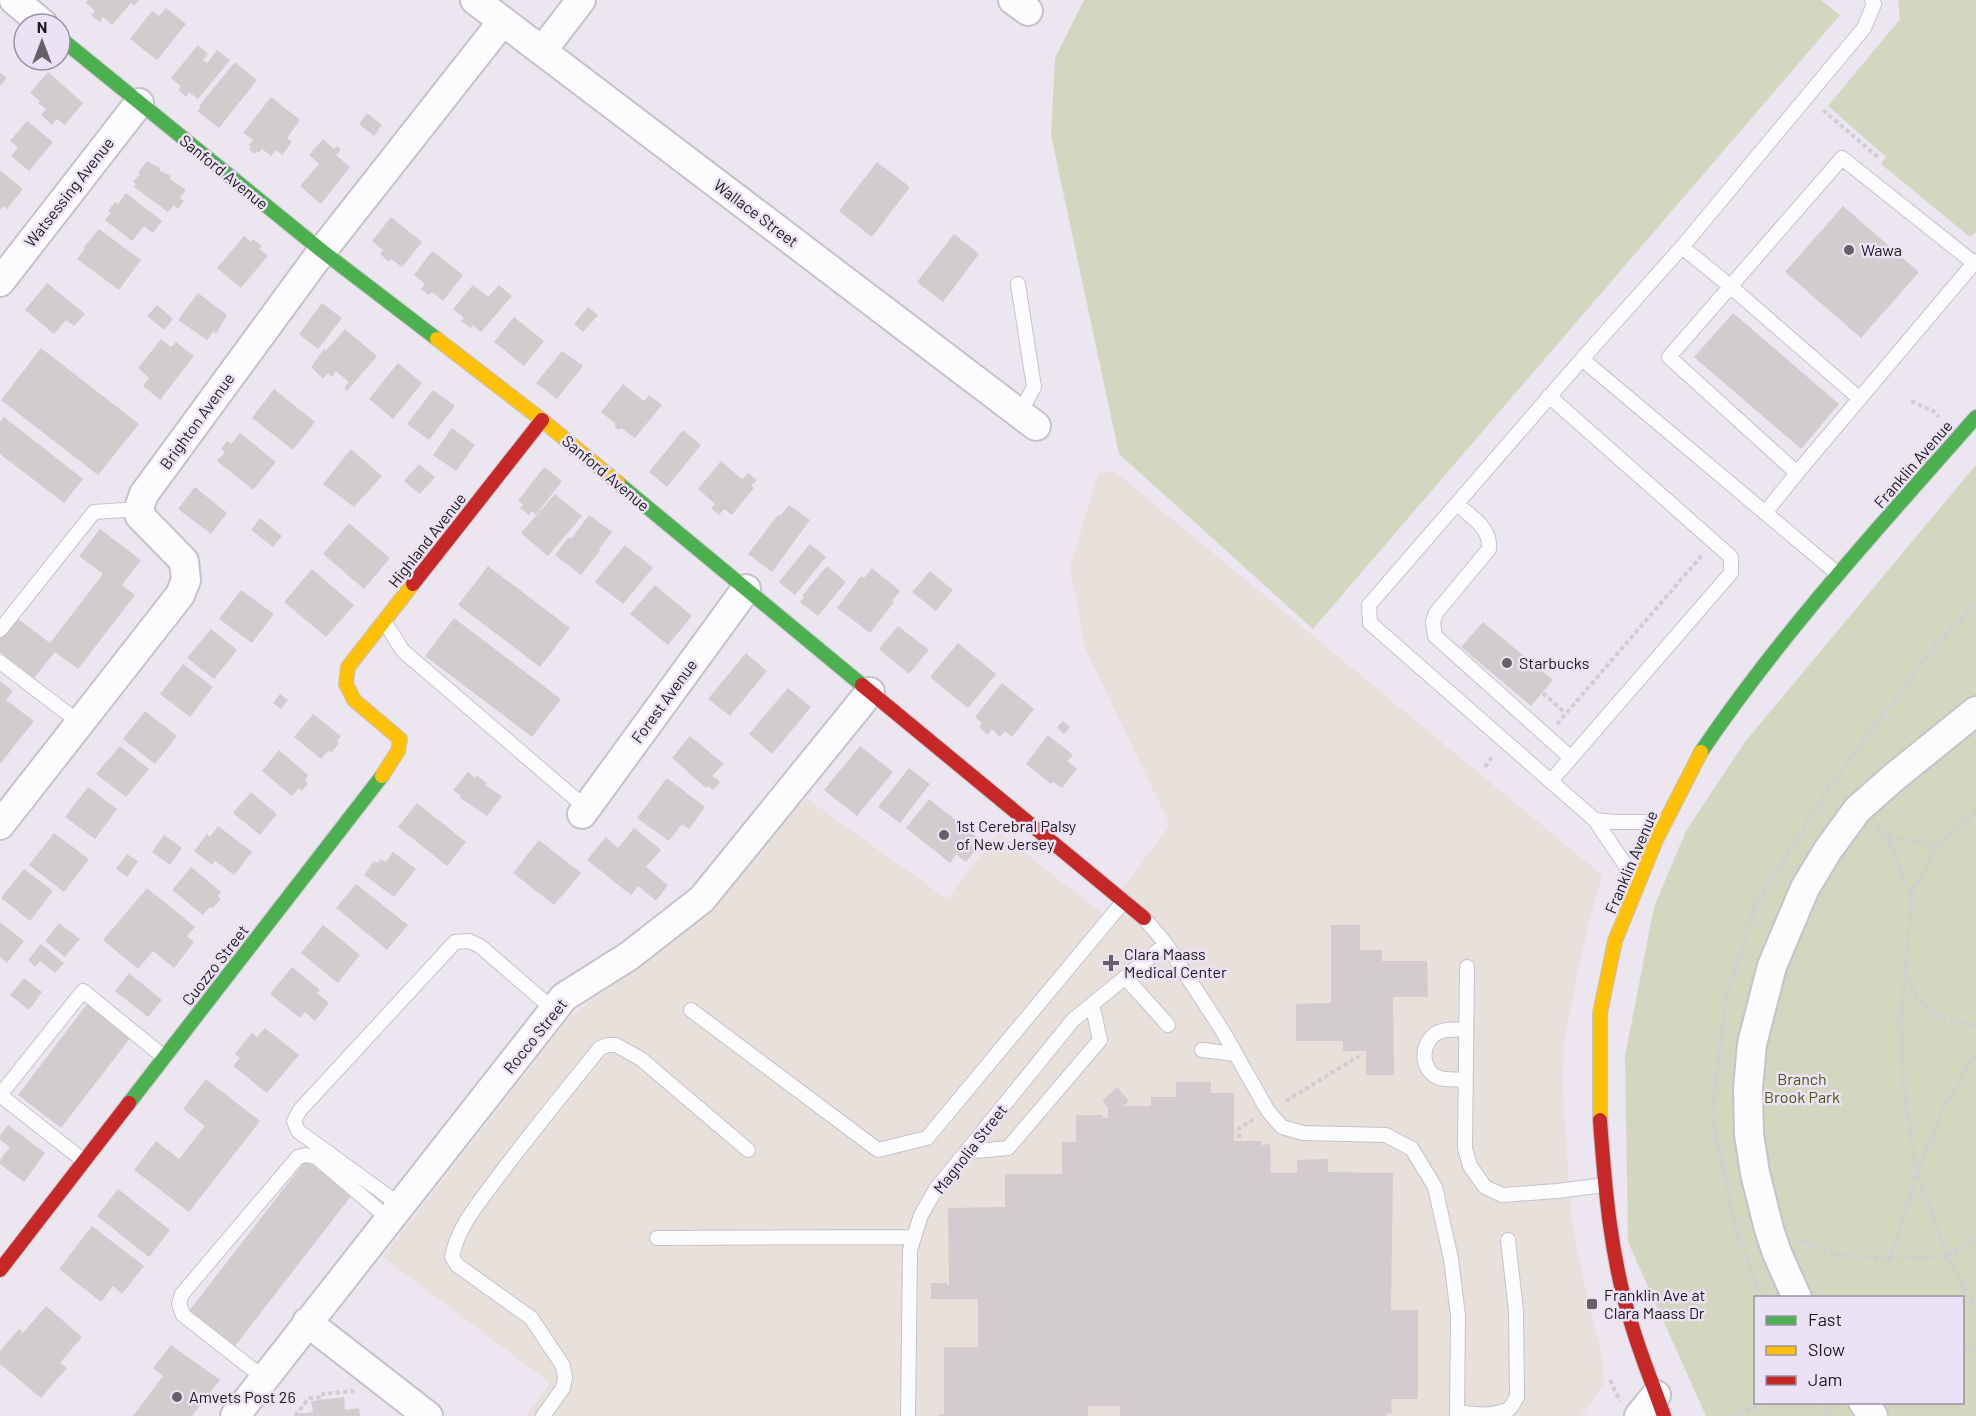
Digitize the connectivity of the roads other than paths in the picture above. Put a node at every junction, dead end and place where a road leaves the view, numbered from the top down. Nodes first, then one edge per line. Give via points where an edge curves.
1 (14, 0) edge
2 (475, 0) edge
3 (582, 0) edge
4 (1872, 0) edge
5 (28, 12) edge
6 (503, 21) junction
7 (72, 48) edge
8 (542, 51) junction
9 (139, 103) junction
10 (1682, 247) junction
11 (322, 251) junction
12 (1975, 262) edge
13 (3, 273) edge
14 (1018, 284) dead end
15 (1730, 286) junction
16 (1582, 359) junction
17 (1549, 396) junction
18 (1860, 399) junction
19 (1976, 417) edge
20 (1028, 419) joint
21 (542, 420) junction
22 (1797, 473) junction
23 (1457, 504) junction
24 (140, 508) junction
25 (1765, 513) junction
26 (1838, 574) junction
27 (746, 589) junction
28 (384, 621) junction
29 (0, 630) edge
30 (0, 663) edge
31 (346, 684) joint
32 (870, 692) junction
33 (1976, 711) edge
34 (80, 723) junction
35 (1570, 758) junction
36 (1551, 781) junction
37 (584, 811) joint
38 (1595, 820) junction
39 (1665, 822) junction
40 (0, 825) edge
41 (1638, 884) junction
42 (1125, 901) junction
43 (1144, 918) joint
44 (1166, 944) junction
45 (1467, 967) dead end
46 (1125, 977) junction
47 (1092, 1004) junction
48 (554, 1010) junction
49 (691, 1010) dead end
50 (1168, 1025) dead end
51 (1466, 1029) junction
52 (1202, 1050) dead end
53 (1236, 1054) junction
54 (164, 1058) junction
55 (1464, 1080) junction
56 (748, 1150) dead end
57 (966, 1152) junction
58 (84, 1161) junction
59 (1605, 1185) junction
60 (394, 1212) junction
61 (914, 1237) junction
62 (657, 1238) dead end
63 (1508, 1240) dead end
64 (0, 1270) edge
65 (1796, 1296) edge
66 (307, 1322) junction
67 (264, 1378) junction
68 (1653, 1409) edge
69 (1458, 1414) edge
70 (235, 1416) edge
71 (428, 1416) edge
72 (543, 1416) edge
73 (908, 1416) edge

1 - 5 street
2 - 6 street, Wallace Street
3 - 8 street
4 - 10 lane via 1874,4 1864,28
6 - 8 street, Wallace Street
6 - 11 street, Brighton Avenue
7 - 9 street, Sanford Avenue
8 - 20 street, Wallace Street
9 - 11 street, Sanford Avenue
9 - 13 street, Watsessing Avenue
10 - 15 lane
10 - 16 lane
11 - 21 street, Sanford Avenue
11 - 24 street, Brighton Avenue via 144,494
12 - 15 lane via 1842,158
12 - 18 lane
14 - 20 lane via 1034,387
15 - 18 lane
15 - 22 lane via 1669,357
16 - 17 lane
16 - 25 lane
17 - 23 lane
17 - 35 lane via 1731,557 1731,573
18 - 22 lane
19 - 26 street, Franklin Avenue
21 - 27 street, Sanford Avenue
21 - 28 street, Highland Avenue
22 - 25 lane
23 - 35 lane via 1488,532 1489,549 1436,612 1435,636
23 - 36 lane via 1369,605 1370,623
24 - 29 lane via 94,512
24 - 34 street via 140,516 184,561 186,580 180,595
25 - 26 lane
26 - 39 street, Franklin Avenue via 1702,751
27 - 32 street, Sanford Avenue
27 - 37 street, Forest Avenue
28 - 31 street, Highland Avenue via 348,667
28 - 37 lane via 403,651
30 - 34 lane
31 - 54 street, Cuozzo Street via 354,700 400,739 398,751
32 - 42 street, Sanford Avenue
32 - 48 street, Rocco Street via 702,899 629,956 564,997
33 - 65 street via 1857,810 1805,888 1772,966 1752,1044 1749,1134 1769,1229
34 - 40 street
35 - 36 lane
36 - 38 lane
38 - 39 lane
38 - 41 lane
39 - 41 street, Franklin Avenue
41 - 59 street, Franklin Avenue via 1615,941 1600,1013 1599,1099
42 - 43 street, Sanford Avenue
42 - 49 lane via 927,1138 878,1150
43 - 44 lane
44 - 46 lane, Magnolia Street
44 - 53 lane
45 - 51 lane
46 - 47 lane, Magnolia Street
46 - 50 lane
47 - 57 lane, Magnolia Street via 1073,1020
47 - 57 lane via 1100,1040 1008,1148
48 - 60 street, Rocco Street
48 - 60 lane via 480,946 468,941 455,942 300,1110 294,1122 298,1131
51 - 55 lane
51 - 55 lane via 1441,1031 1428,1040 1424,1052 1428,1068 1439,1078
52 - 53 lane
53 - 69 lane via 1268,1111 1282,1127 1303,1132 1386,1134 1412,1149 1435,1187 1451,1259 1458,1316
54 - 58 street, Cuozzo Street
54 - 58 lane via 83,991 0,1095
55 - 59 lane via 1465,1148 1470,1166 1485,1187 1502,1195
56 - 72 lane via 641,1059 616,1045 600,1048 526,1140 465,1223 452,1257 531,1318 562,1366 563,1388
57 - 61 lane, Magnolia Street via 931,1198
58 - 64 street, Cuozzo Street
59 - 68 street, Franklin Avenue via 1613,1246
60 - 66 street, Rocco Street
60 - 67 lane via 316,1157 298,1157 182,1294 179,1304 183,1315
61 - 62 lane
61 - 73 lane, Magnolia Street via 910,1250
63 - 69 lane via 1516,1310 1517,1397 1509,1409 1492,1416
66 - 67 street, Rocco Street
66 - 71 street
67 - 70 street, Rocco Street

